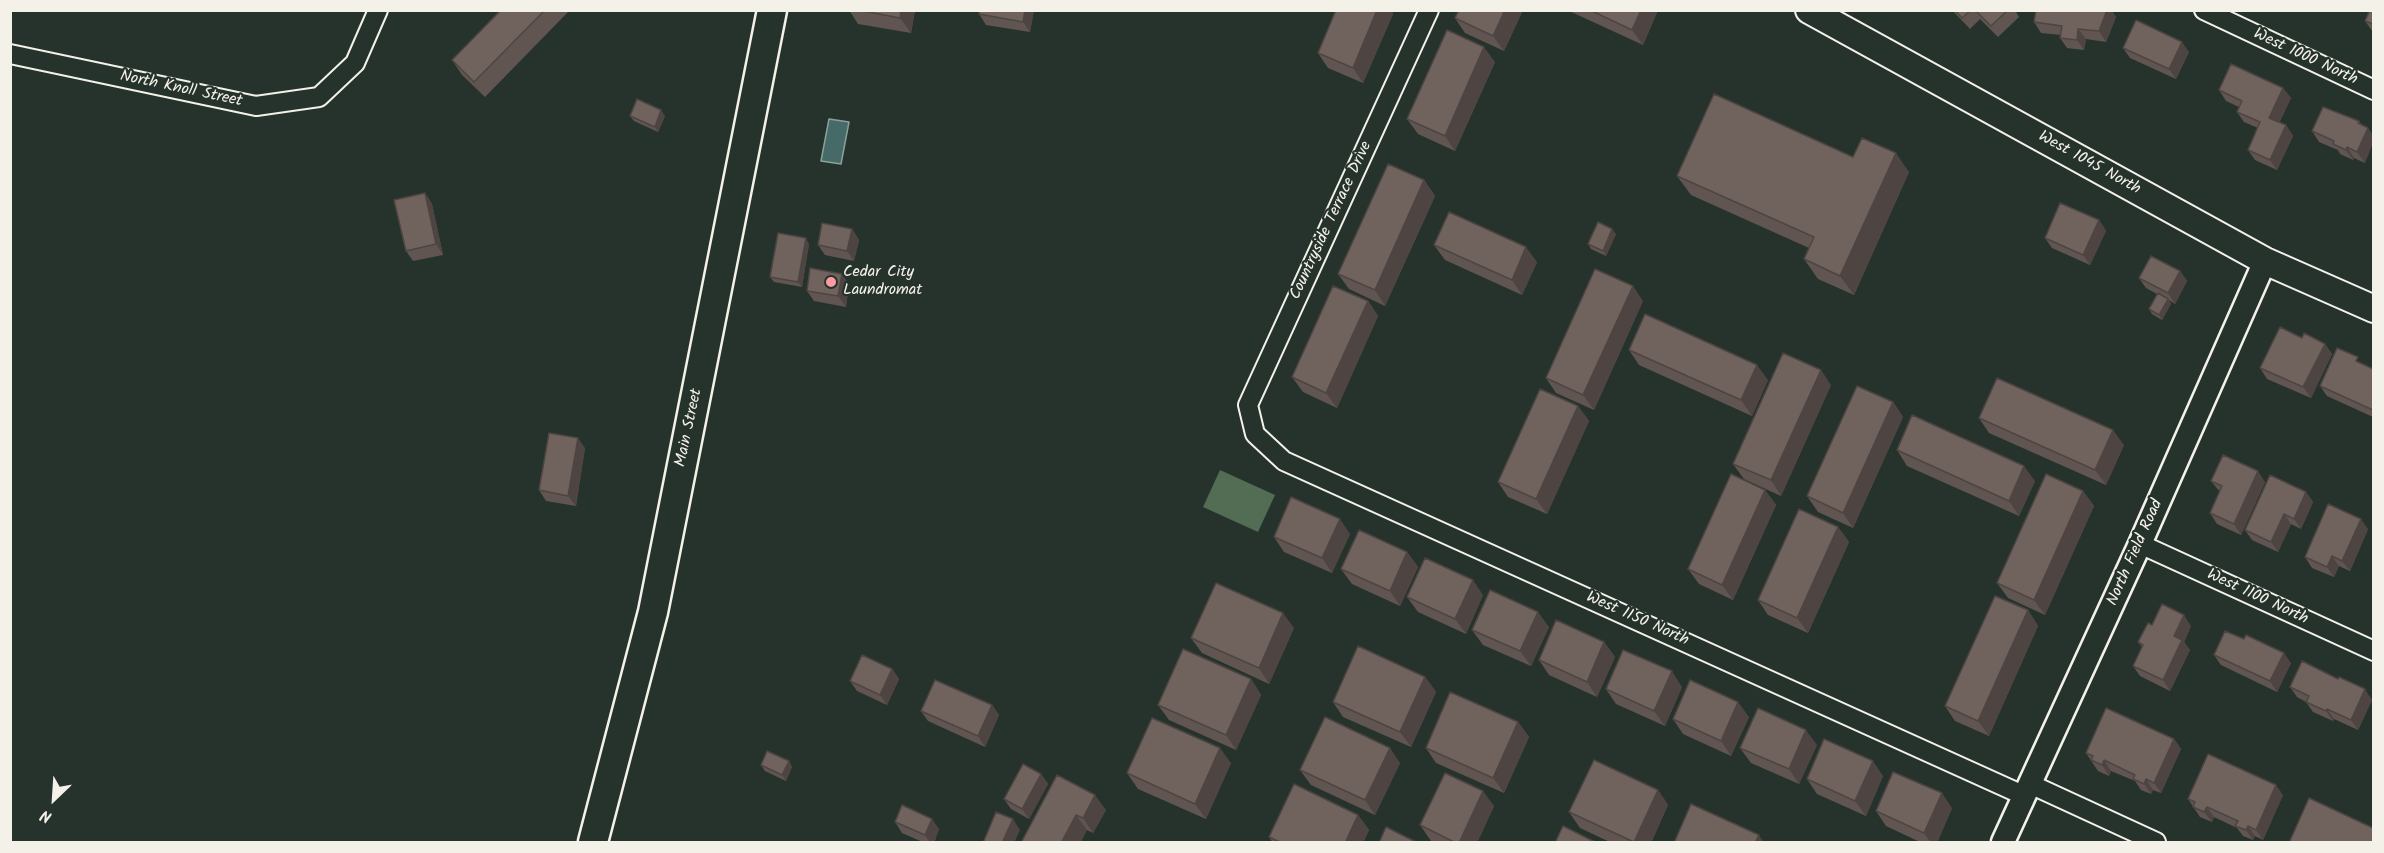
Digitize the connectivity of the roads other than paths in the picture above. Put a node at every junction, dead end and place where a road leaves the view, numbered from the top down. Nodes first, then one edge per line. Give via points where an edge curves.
1 (378, 10) edge
2 (772, 10) edge
3 (1429, 10) edge
4 (1809, 10) edge
5 (2204, 10) edge
6 (10, 54) edge
7 (2373, 90) edge
8 (2265, 261) junction
9 (2373, 309) edge
10 (1255, 434) joint
11 (2140, 544) junction
12 (2373, 651) edge
13 (2027, 790) junction
14 (593, 843) edge
15 (2003, 843) edge
16 (2156, 843) edge

1 - 6 street, North Knoll Street via 355,63 320,97 256,106
2 - 14 main road, Main Street via 652,612
3 - 10 street, Countryside Terrace Drive via 1248,405
4 - 8 main road, West 1045 North
5 - 7 street, West 1000 North
8 - 9 main road, West 1045 North
8 - 11 street, North Field Road
10 - 13 street, West 1150 North via 1284,461
11 - 12 street, West 1100 North
11 - 13 street, North Field Road
13 - 15 street, North Field Road
13 - 16 street, West 1150 North

